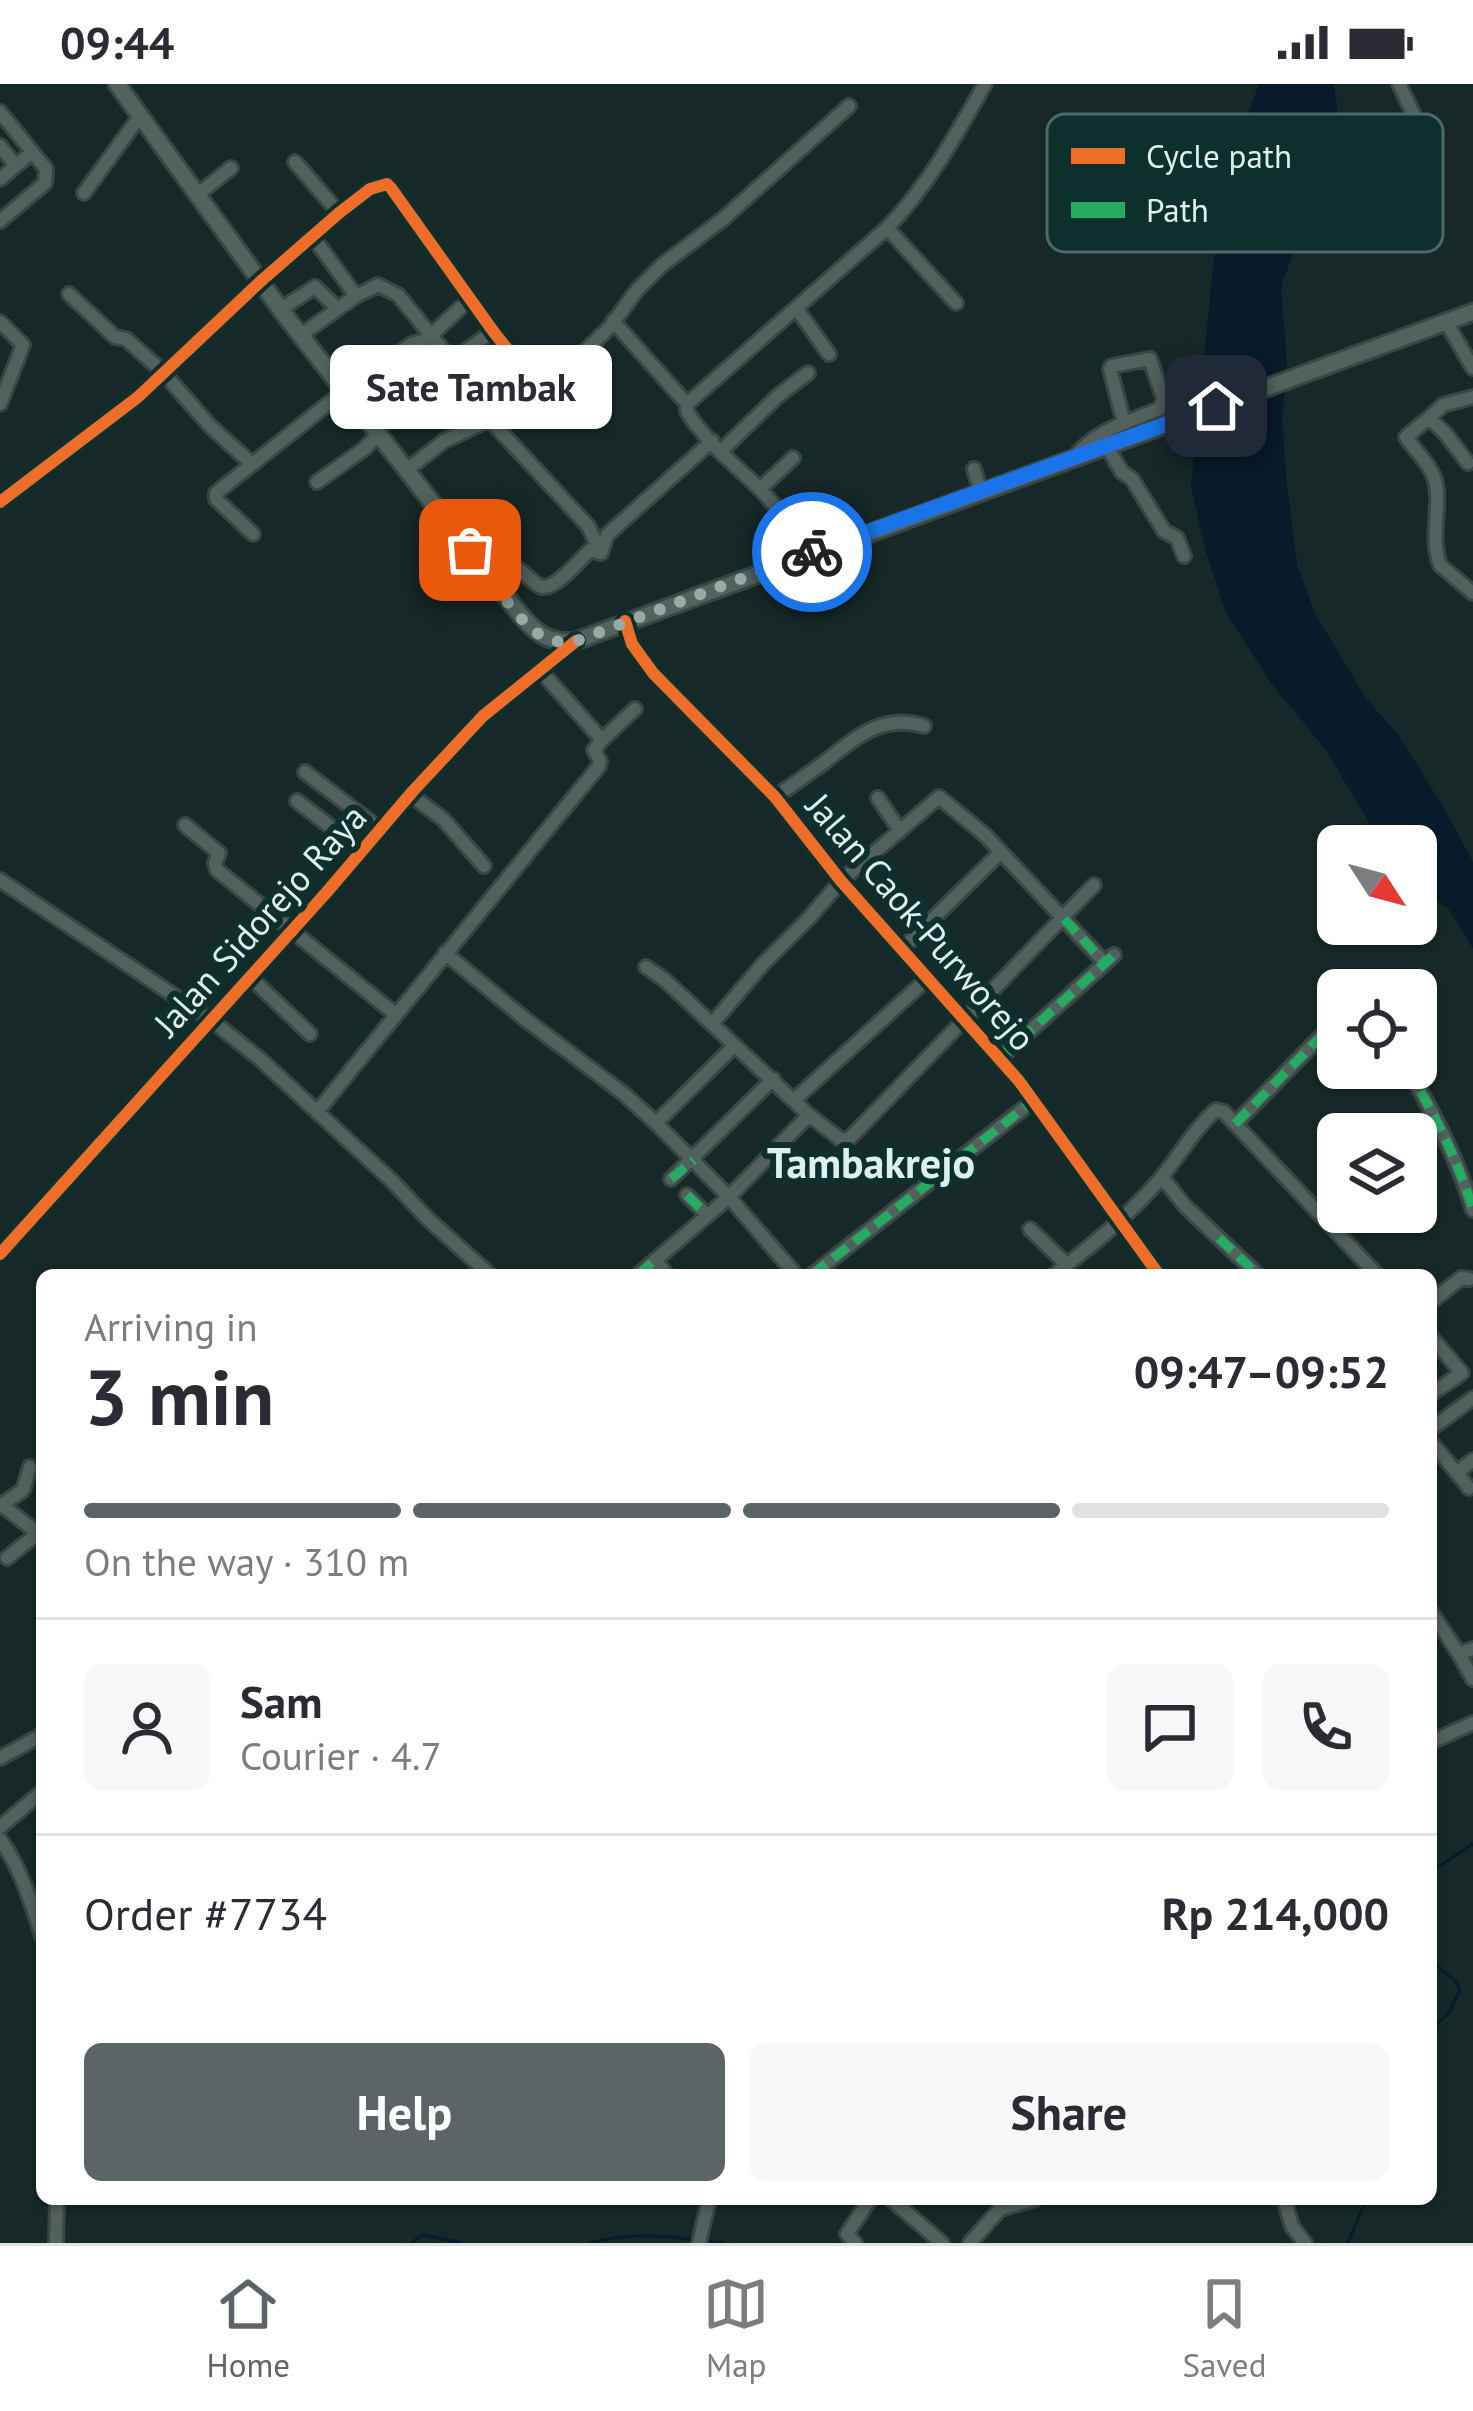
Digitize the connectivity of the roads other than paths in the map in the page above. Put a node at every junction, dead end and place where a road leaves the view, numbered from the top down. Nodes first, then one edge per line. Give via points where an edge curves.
1 (117, 84) edge
2 (985, 84) edge
3 (1399, 84) edge
4 (849, 106) dead end
5 (1414, 114) edge
6 (140, 116) junction
7 (3, 121) edge
8 (0, 146) edge
9 (32, 152) junction
10 (296, 162) dead end
11 (15, 165) junction
12 (231, 168) dead end
13 (0, 179) edge
14 (84, 193) dead end
15 (196, 195) junction
16 (339, 213) junction
17 (0, 221) edge
18 (887, 229) junction
19 (313, 237) junction
20 (260, 281) junction
21 (69, 294) dead end
22 (356, 296) junction
23 (471, 298) junction
24 (956, 303) dead end
25 (337, 308) junction
26 (796, 308) junction
27 (281, 309) junction
28 (1473, 312) edge
29 (613, 321) junction
30 (0, 322) edge
31 (1446, 322) junction
32 (493, 331) junction
33 (429, 334) junction
34 (301, 335) junction
35 (829, 355) dead end
36 (0, 357) edge
37 (15, 364) junction
38 (1473, 368) edge
39 (162, 371) junction
40 (808, 373) dead end
41 (344, 391) junction
42 (541, 392) junction
43 (1473, 397) edge
44 (1, 400) edge
45 (687, 404) junction
46 (1429, 418) junction
47 (490, 420) junction
48 (1124, 423) junction
49 (379, 434) junction
50 (717, 445) junction
51 (1107, 446) junction
52 (793, 458) dead end
53 (1073, 459) junction
54 (252, 464) junction
55 (1468, 464) dead end
56 (974, 469) dead end
57 (407, 470) junction
58 (317, 482) dead end
59 (760, 489) junction
60 (981, 493) junction
61 (0, 502) edge
62 (253, 534) dead end
63 (815, 551) junction
64 (602, 554) junction
65 (1184, 556) dead end
66 (495, 583) junction
67 (1473, 593) edge
68 (625, 621) junction
69 (576, 641) junction
70 (539, 669) junction
71 (635, 709) dead end
72 (924, 726) dead end
73 (602, 740) junction
74 (305, 772) dead end
75 (412, 796) junction
76 (775, 797) junction
77 (878, 798) dead end
78 (297, 801) dead end
79 (185, 825) dead end
80 (381, 830) junction
81 (900, 831) junction
82 (362, 851) junction
83 (1001, 852) junction
84 (484, 866) dead end
85 (0, 880) edge
86 (841, 881) junction
87 (1094, 885) dead end
88 (1064, 920) junction
89 (291, 932) junction
90 (903, 948) junction
91 (446, 953) junction
92 (646, 967) dead end
93 (250, 977) junction
94 (928, 978) junction
95 (395, 1015) junction
96 (963, 1019) junction
97 (212, 1020) junction
98 (712, 1024) junction
99 (310, 1034) dead end
100 (1317, 1040) edge
101 (735, 1045) junction
102 (999, 1058) junction
103 (772, 1079) junction
104 (1420, 1089) edge
105 (794, 1100) junction
106 (1033, 1101) junction
107 (317, 1112) junction
108 (809, 1114) junction
109 (656, 1123) junction
110 (1235, 1124) junction
111 (694, 1160) junction
112 (1162, 1177) junction
113 (671, 1180) dead end
114 (687, 1195) dead end
115 (729, 1197) junction
116 (1473, 1210) edge
117 (706, 1214) junction
118 (1120, 1222) junction
119 (1030, 1229) dead end
120 (0, 1254) edge
121 (655, 1260) junction
122 (1067, 1265) junction
123 (483, 1269) edge
124 (645, 1269) edge
125 (663, 1269) edge
126 (791, 1269) edge
127 (820, 1269) edge
128 (1062, 1269) edge
129 (1155, 1269) edge
130 (1252, 1269) edge
131 (1369, 1269) edge
132 (1469, 1279) dead end
133 (1437, 1297) edge
134 (1437, 1342) edge
135 (1467, 1370) edge
136 (1437, 1390) edge
137 (1473, 1398) edge
138 (1437, 1425) edge
139 (1437, 1449) edge
140 (1473, 1460) edge
141 (30, 1467) dead end
142 (1457, 1473) junction
143 (1469, 1488) dead end
144 (1, 1505) edge
145 (36, 1531) edge
146 (36, 1537) edge
147 (7, 1558) dead end
148 (1437, 1619) edge
149 (1466, 1652) edge
150 (1473, 1679) edge
151 (1473, 1723) edge
152 (36, 1738) edge
153 (1437, 1739) edge
154 (0, 1758) edge
155 (36, 1797) edge
156 (0, 1828) edge
157 (0, 1839) edge
158 (36, 1916) edge
159 (57, 2205) edge
160 (708, 2205) edge
161 (866, 2205) edge
162 (898, 2205) edge
163 (1016, 2205) edge
164 (1287, 2205) edge
165 (56, 2243) edge
166 (699, 2243) edge
167 (855, 2243) edge
168 (942, 2243) edge
169 (970, 2243) edge
170 (1305, 2243) edge

1 - 6 main road
2 - 18 street
3 - 5 street
4 - 29 street via 662,265
6 - 14 street
6 - 15 main road
7 - 9 street
8 - 11 street
9 - 11 street
9 - 17 street via 46,169 44,183
10 - 16 street
11 - 13 street
12 - 15 street
15 - 20 main road
16 - 19 street
16 - 23 street via 387,184
18 - 24 street
18 - 26 street
19 - 20 street
19 - 22 street
20 - 27 main road
20 - 39 street
21 - 39 street
22 - 25 street
22 - 33 street via 379,285 393,290
23 - 32 street
23 - 33 street
25 - 27 street via 315,286
25 - 34 street
26 - 35 street
26 - 45 street
27 - 34 main road
28 - 31 main road
29 - 42 street via 576,367
29 - 45 street
30 - 37 street via 23,345
31 - 38 street
31 - 51 main road
32 - 33 street via 452,361
32 - 42 street
33 - 41 street
34 - 41 main road
36 - 37 street
37 - 44 street
39 - 54 street
39 - 61 street
40 - 50 street
41 - 49 main road
41 - 54 street
42 - 47 street
43 - 46 street
45 - 50 street
46 - 55 street
46 - 67 street via 1406,439 1434,475 1439,565
47 - 57 street
47 - 64 street via 589,526
48 - 48 street via 1110,369 1150,359 1162,406
48 - 53 street
49 - 57 main road
49 - 58 street
50 - 59 street
50 - 64 street via 607,535
51 - 53 main road
51 - 65 street
52 - 59 street
53 - 60 main road
54 - 62 street via 215,496
56 - 60 street
57 - 66 main road
59 - 63 street
60 - 63 main road
63 - 68 main road
64 - 66 street via 590,550 547,586 518,569
66 - 69 main road via 538,633
68 - 69 main road
68 - 76 street, Jalan Caok-Purworejo via 653,674
69 - 70 street, Jalan Sidorejo Raya
70 - 73 street
70 - 75 street, Jalan Sidorejo Raya via 494,705
71 - 73 street
72 - 76 street via 874,726
73 - 91 street via 594,750 600,764
74 - 80 street
75 - 80 street, Jalan Sidorejo Raya
75 - 84 street
76 - 86 street, Jalan Caok-Purworejo
77 - 81 street
78 - 82 street
79 - 89 street via 219,854 217,870
80 - 82 street, Jalan Sidorejo Raya
81 - 83 street via 939,797
81 - 86 street
82 - 89 street, Jalan Sidorejo Raya
83 - 88 street
83 - 90 street
85 - 97 street
86 - 90 street, Jalan Caok-Purworejo
86 - 98 street
87 - 88 street
88 - 96 street
88 - 102 street via 1109,958
89 - 93 street, Jalan Sidorejo Raya
89 - 95 street
90 - 94 street, Jalan Caok-Purworejo
91 - 95 street
91 - 109 street
92 - 98 street
93 - 97 street, Jalan Sidorejo Raya
93 - 99 street
94 - 96 street, Jalan Caok-Purworejo
94 - 105 street
95 - 107 street
96 - 102 street, Jalan Caok-Purworejo
96 - 108 street via 848,1140
97 - 107 street
97 - 120 street, Jalan Sidorejo Raya
98 - 101 street
100 - 110 street
101 - 103 street
101 - 109 street
102 - 106 street, Jalan Caok-Purworejo
103 - 105 street
103 - 111 street
104 - 116 street
105 - 108 street
106 - 118 street, Jalan Caok-Purworejo
106 - 127 street
107 - 123 street
108 - 115 street
109 - 111 street
110 - 112 street via 1220,1110 1211,1113
110 - 131 street
111 - 113 street
111 - 115 street
112 - 118 street
112 - 130 street
114 - 117 street
115 - 117 street
115 - 126 street
117 - 121 street
118 - 122 street
118 - 129 street, Jalan Caok-Purworejo
119 - 122 street
121 - 124 street
121 - 125 street
122 - 128 street
132 - 133 street
134 - 135 street
135 - 136 street
137 - 138 street
139 - 142 street
140 - 142 street
141 - 144 street via 23,1490
142 - 143 street
144 - 145 street
146 - 147 street
148 - 149 street
149 - 150 street
151 - 153 street
152 - 154 street
155 - 156 street
157 - 158 street
159 - 165 street
160 - 166 street
161 - 167 street via 847,2234
162 - 168 street
163 - 169 street via 1000,2210
164 - 170 street

